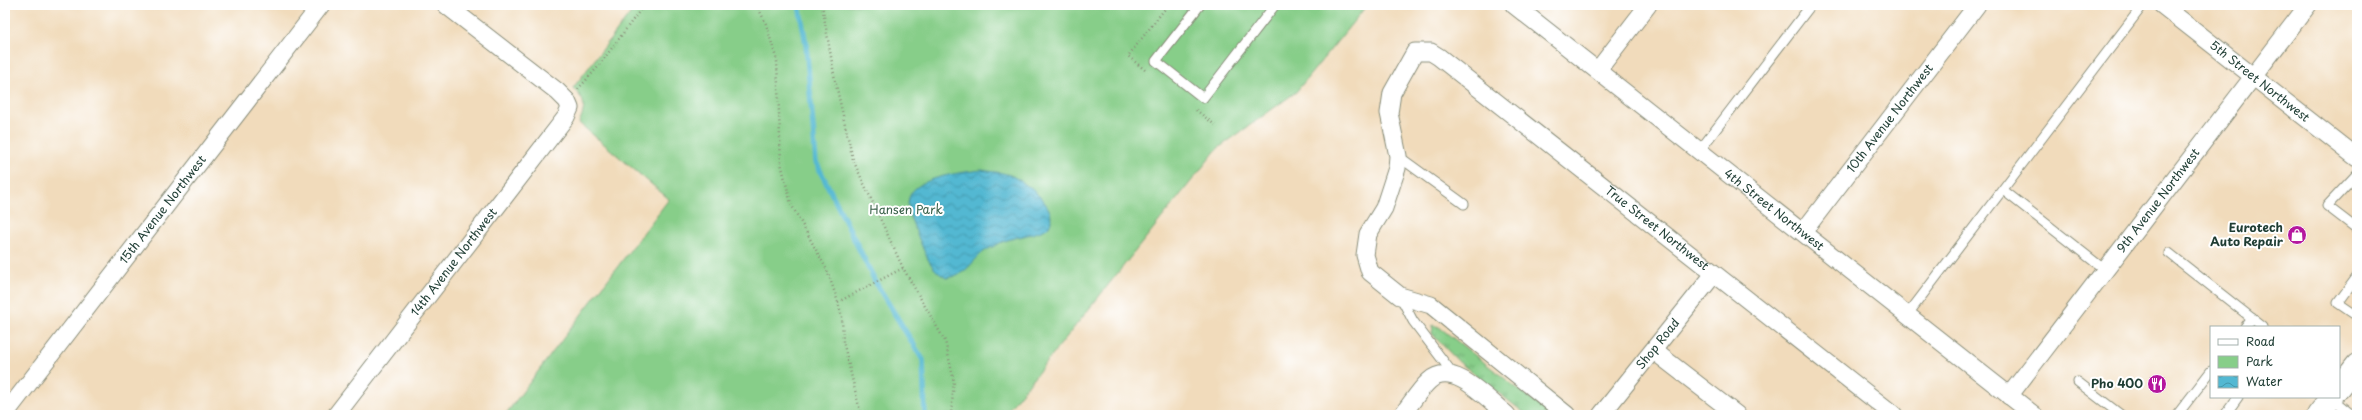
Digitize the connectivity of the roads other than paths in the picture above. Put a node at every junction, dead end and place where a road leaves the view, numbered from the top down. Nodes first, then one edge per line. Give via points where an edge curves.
1 (321, 5) edge
2 (446, 5) edge
3 (1200, 5) edge
4 (1275, 5) edge
5 (1514, 5) edge
6 (1648, 5) edge
7 (1810, 5) edge
8 (1977, 5) edge
9 (2142, 5) edge
10 (2162, 5) edge
11 (2308, 5) edge
12 (1598, 70) junction
13 (2252, 76) junction
14 (1700, 150) junction
15 (2356, 155) edge
16 (1398, 156) junction
17 (2357, 174) edge
18 (2003, 190) junction
19 (1464, 204) dead end
20 (2357, 229) edge
21 (1804, 232) junction
22 (2169, 253) dead end
23 (2105, 270) junction
24 (1714, 274) junction
25 (2357, 277) edge
26 (1400, 296) junction
27 (1908, 314) junction
28 (2357, 316) edge
29 (2252, 318) junction
30 (2246, 326) edge
31 (2262, 326) edge
32 (1654, 351) junction
33 (2357, 365) edge
34 (2210, 372) edge
35 (1450, 374) junction
36 (2078, 382) dead end
37 (2340, 386) edge
38 (2009, 396) junction
39 (2237, 398) edge
40 (2329, 400) edge
41 (5, 414) edge
42 (336, 415) edge
43 (1402, 415) edge
44 (1507, 415) edge
45 (1567, 415) edge
46 (1601, 415) edge
47 (1737, 415) edge
48 (1894, 415) edge
49 (2034, 415) edge
50 (2121, 415) edge
51 (2177, 415) edge
52 (2224, 415) edge
53 (2352, 415) edge

1 - 41 street, 15th Avenue Northwest
2 - 42 street, 14th Avenue Northwest via 557,91 568,105 566,118
3 - 4 lane via 1156,61 1203,98
5 - 12 street, 4th Street Northwest
6 - 12 street
7 - 14 lane
8 - 21 street, 10th Avenue Northwest
9 - 18 lane
10 - 13 street, 5th Street Northwest
11 - 13 street, 9th Avenue Northwest
12 - 14 street, 4th Street Northwest
13 - 15 street, 5th Street Northwest
13 - 23 street, 9th Avenue Northwest
14 - 21 street, 4th Street Northwest
16 - 19 lane
16 - 24 street, True Street Northwest via 1389,113 1392,93 1415,52 1431,52
16 - 26 street via 1397,168 1384,208 1368,234 1365,255 1370,272
17 - 20 lane via 2327,206
18 - 23 lane
18 - 27 lane
21 - 27 street, 4th Street Northwest
22 - 29 lane
23 - 38 street, 9th Avenue Northwest
24 - 32 street, Shop Road
24 - 48 street, True Street Northwest
25 - 28 lane via 2338,303
26 - 35 lane via 1413,321
26 - 45 street via 1431,305
27 - 38 street, 4th Street Northwest
29 - 30 lane
29 - 31 lane
32 - 46 street, Shop Road
32 - 47 street
33 - 37 street
34 - 51 lane
35 - 43 street via 1440,374 1429,381
35 - 44 street via 1460,378
36 - 50 lane
38 - 49 street, 4th Street Northwest
39 - 52 lane
40 - 53 lane

